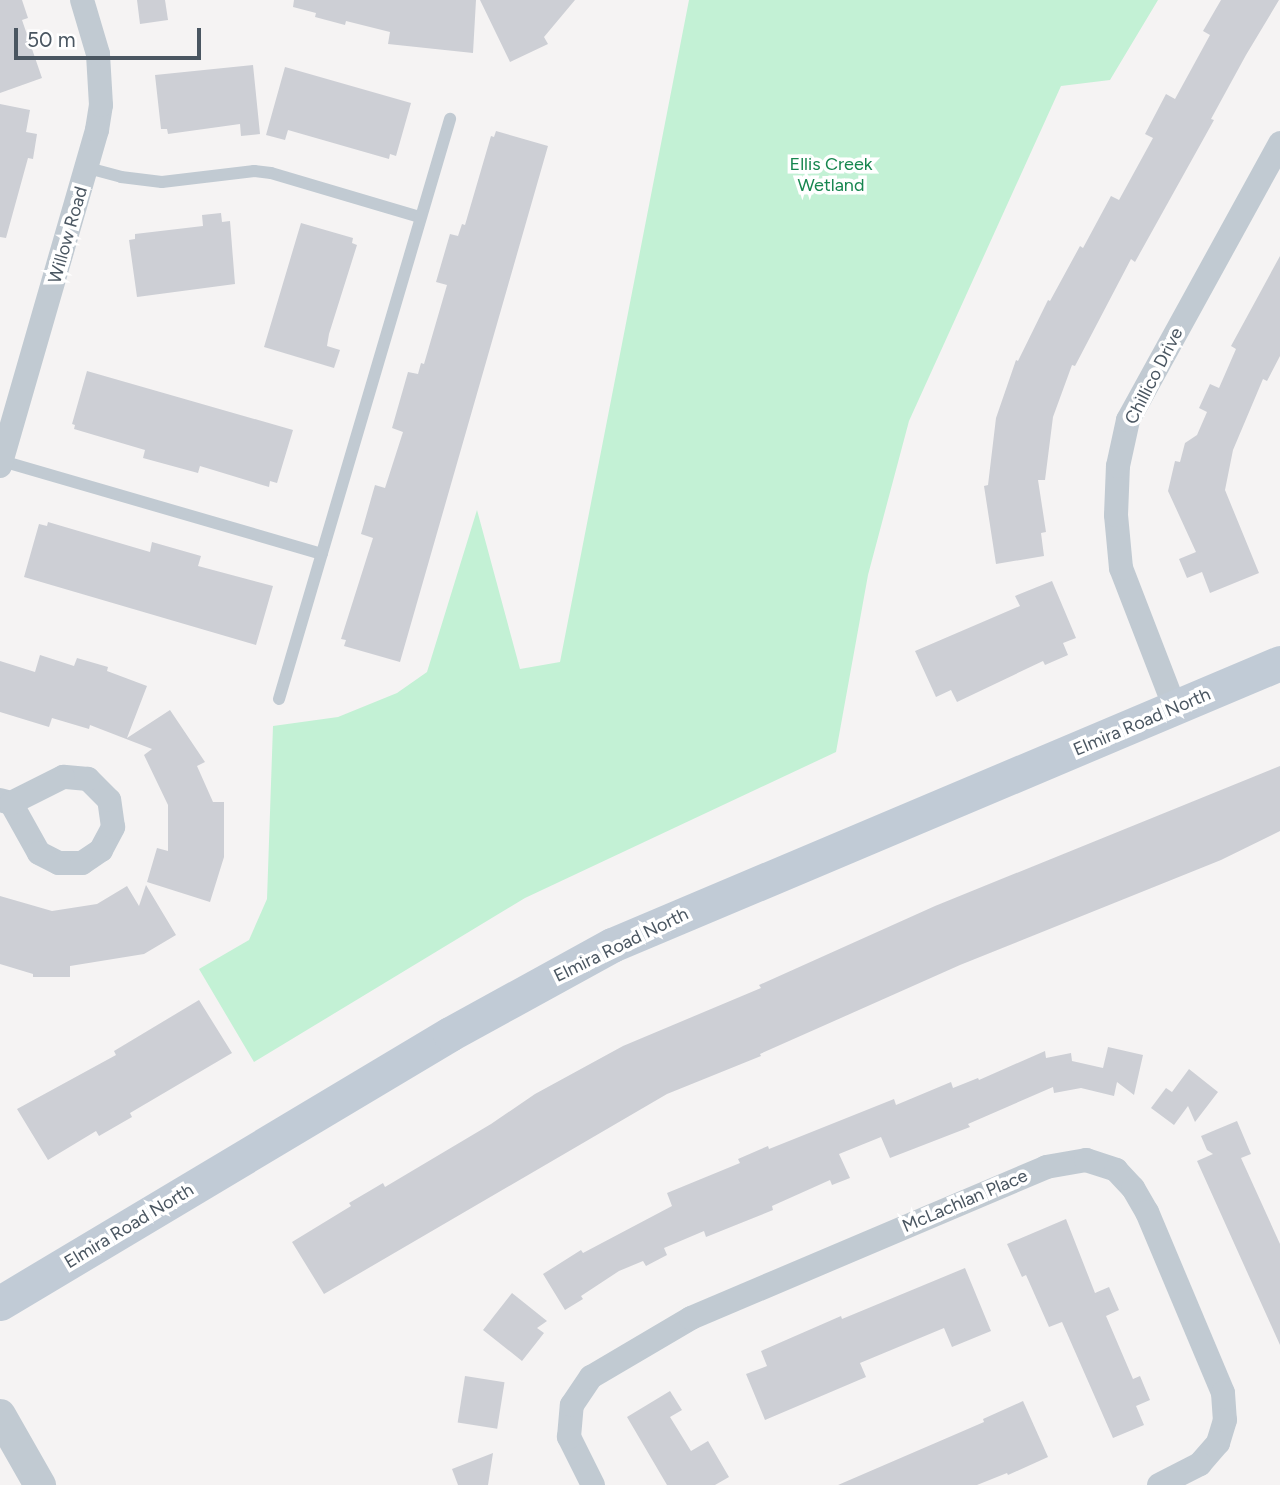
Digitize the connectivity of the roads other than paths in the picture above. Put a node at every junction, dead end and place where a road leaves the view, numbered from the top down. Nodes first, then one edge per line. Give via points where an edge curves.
1 (82, 0) edge
2 (450, 119) dead end
3 (1280, 143) edge
4 (88, 168) junction
5 (420, 217) junction
6 (1, 463) edge
7 (322, 554) junction
8 (1280, 663) edge
9 (279, 699) dead end
10 (1175, 708) junction
11 (0, 1303) edge
12 (0, 1415) edge
13 (40, 1485) edge
14 (593, 1485) edge
15 (1159, 1485) edge

1 - 4 street, Willow Road via 101,77 101,104
2 - 5 lane
3 - 10 street, Chillico Drive via 1128,420 1118,466 1121,568
4 - 5 lane via 153,182 271,173
4 - 6 street, Willow Road
5 - 7 lane
6 - 7 lane
7 - 9 lane
8 - 10 main road, Elmira Road North
10 - 11 main road, Elmira Road North via 612,945 450,1034
12 - 13 street
14 - 15 street, McLachlan Place via 569,1437 572,1405 591,1377 691,1318 1046,1167 1086,1160 1116,1170 1133,1188 1223,1393 1225,1420 1218,1443 1200,1464

